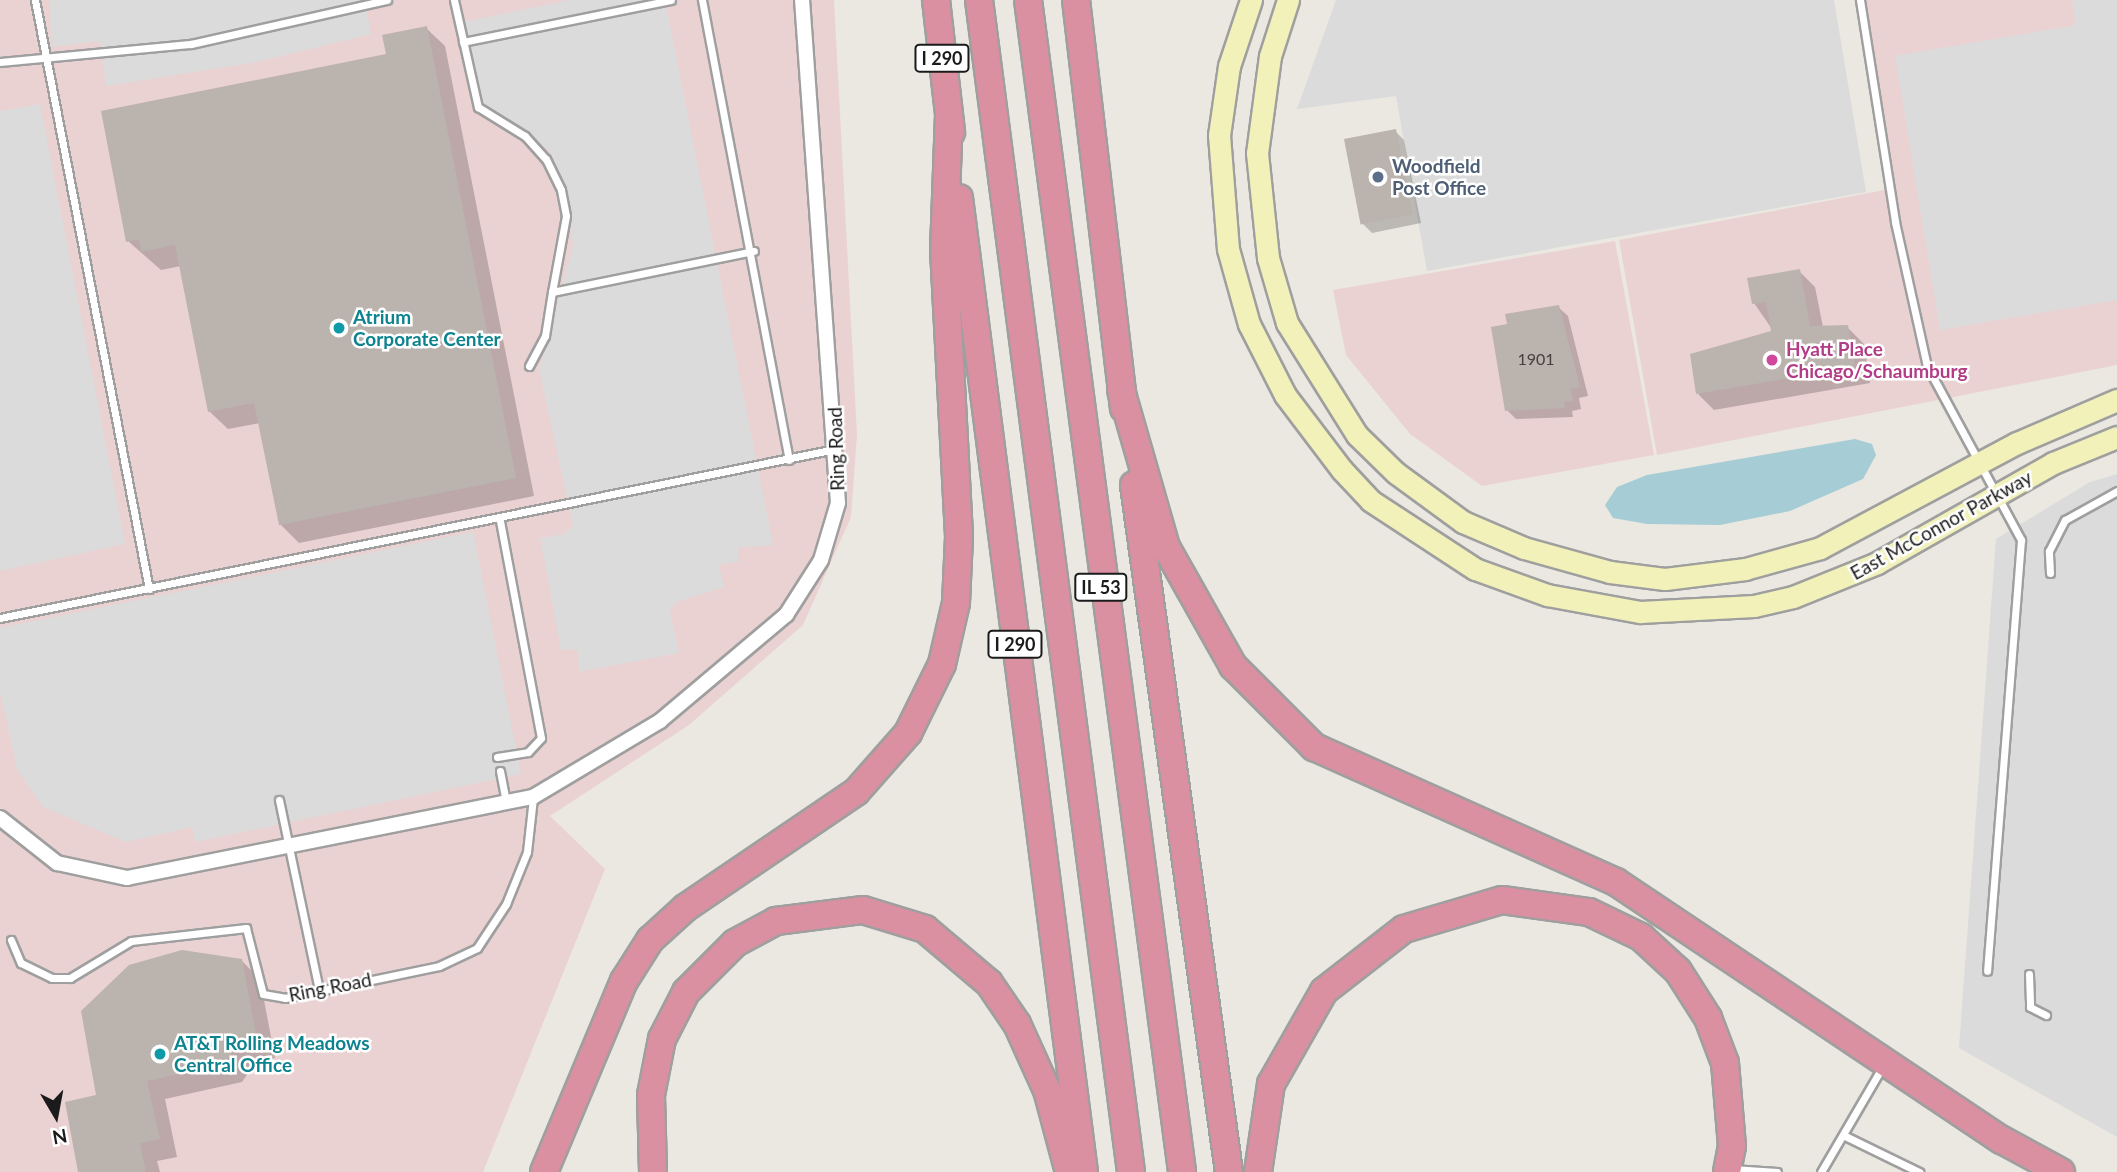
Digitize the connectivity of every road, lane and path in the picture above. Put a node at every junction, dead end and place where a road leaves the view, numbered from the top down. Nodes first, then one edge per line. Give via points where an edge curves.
1 (35, 0) edge
2 (387, 0) edge
3 (454, 0) edge
4 (671, 0) edge
5 (702, 0) edge
6 (802, 0) edge
7 (936, 0) edge
8 (979, 0) edge
9 (1028, 0) edge
10 (1076, 0) edge
11 (1251, 0) edge
12 (1289, 0) edge
13 (1860, 0) edge
14 (654, 2) edge
15 (464, 42) junction
16 (47, 61) junction
17 (0, 62) edge
18 (949, 116) junction
19 (754, 251) junction
20 (552, 292) junction
21 (529, 366) dead end
22 (1121, 390) junction
23 (2117, 400) edge
24 (2117, 437) edge
25 (839, 448) junction
26 (789, 460) junction
27 (1978, 465) junction
28 (2117, 491) edge
29 (1994, 496) junction
30 (500, 520) junction
31 (2050, 573) dead end
32 (149, 589) junction
33 (0, 618) edge
34 (497, 757) dead end
35 (500, 771) dead end
36 (533, 797) junction
37 (279, 800) dead end
38 (506, 803) junction
39 (0, 818) edge
40 (289, 846) junction
41 (11, 940) dead end
42 (1987, 971) dead end
43 (2029, 975) dead end
44 (319, 990) junction
45 (2046, 1015) dead end
46 (1885, 1063) junction
47 (1843, 1135) junction
48 (1727, 1170) edge
49 (544, 1172) edge
50 (653, 1172) edge
51 (1069, 1172) edge
52 (1084, 1172) edge
53 (1131, 1172) edge
54 (1182, 1172) edge
55 (1229, 1172) edge
56 (1258, 1172) edge
57 (1777, 1172) edge
58 (1821, 1172) edge
59 (1919, 1172) edge
60 (2061, 1172) edge

1 - 16 lane
2 - 16 lane via 191,44
3 - 15 lane
4 - 14 lane
5 - 19 lane
6 - 25 street, Ring Road
7 - 18 highway, I 290
8 - 53 highway, IL 53
9 - 54 highway, IL 53 via 1091,515
10 - 22 highway
11 - 29 street, East McConnor Parkway via 1229,66 1219,135 1236,288 1266,363 1309,432 1371,501 1402,523 1475,569 1534,591 1594,605 1681,614 1813,590 1877,563
12 - 27 street, East McConnor Parkway via 1270,56 1257,153 1268,258 1287,323 1357,435 1396,473 1464,522 1524,548 1599,570 1665,579 1715,575 1821,548
13 - 27 lane via 1895,222 1927,366
14 - 15 lane
15 - 20 lane via 478,107 525,136 546,159 561,190 566,216
16 - 17 lane
16 - 32 lane
18 - 49 highway via 944,251 960,536 956,603 942,664 908,733 856,792 685,908 650,940 624,981
18 - 52 highway, I 290
19 - 20 lane
19 - 26 lane
20 - 21 lane via 545,336
22 - 46 highway via 1166,547 1233,666 1276,715 1314,747 1616,883
22 - 55 highway
23 - 27 street, East McConnor Parkway
24 - 29 street, East McConnor Parkway
25 - 26 lane
25 - 36 street, Ring Road via 838,503 821,560 786,615 660,721
26 - 30 lane
27 - 29 lane
28 - 31 lane via 2065,520 2049,551
29 - 42 lane via 2021,540
30 - 32 lane
30 - 34 lane via 541,738 528,752
32 - 33 lane
35 - 38 lane
36 - 38 street, Ring Road
36 - 44 lane, Ring Road via 527,852 506,904 477,948 439,965
37 - 40 lane
38 - 40 street, Ring Road
39 - 40 street, Ring Road via 57,863 127,878
40 - 44 lane
41 - 44 lane, Ring Road via 27,967 70,978 131,941 246,928 264,994 285,998
43 - 45 lane via 2031,1007
46 - 47 lane
46 - 60 highway
47 - 58 lane
47 - 59 lane
48 - 56 highway via 1732,1146 1725,1063 1708,1018 1678,971 1641,937 1589,912 1502,900 1404,929 1324,991 1271,1084
48 - 57 lane
50 - 51 highway via 650,1095 662,1039 685,992 735,943 776,921 863,910 925,929 989,983 1017,1024 1047,1090

